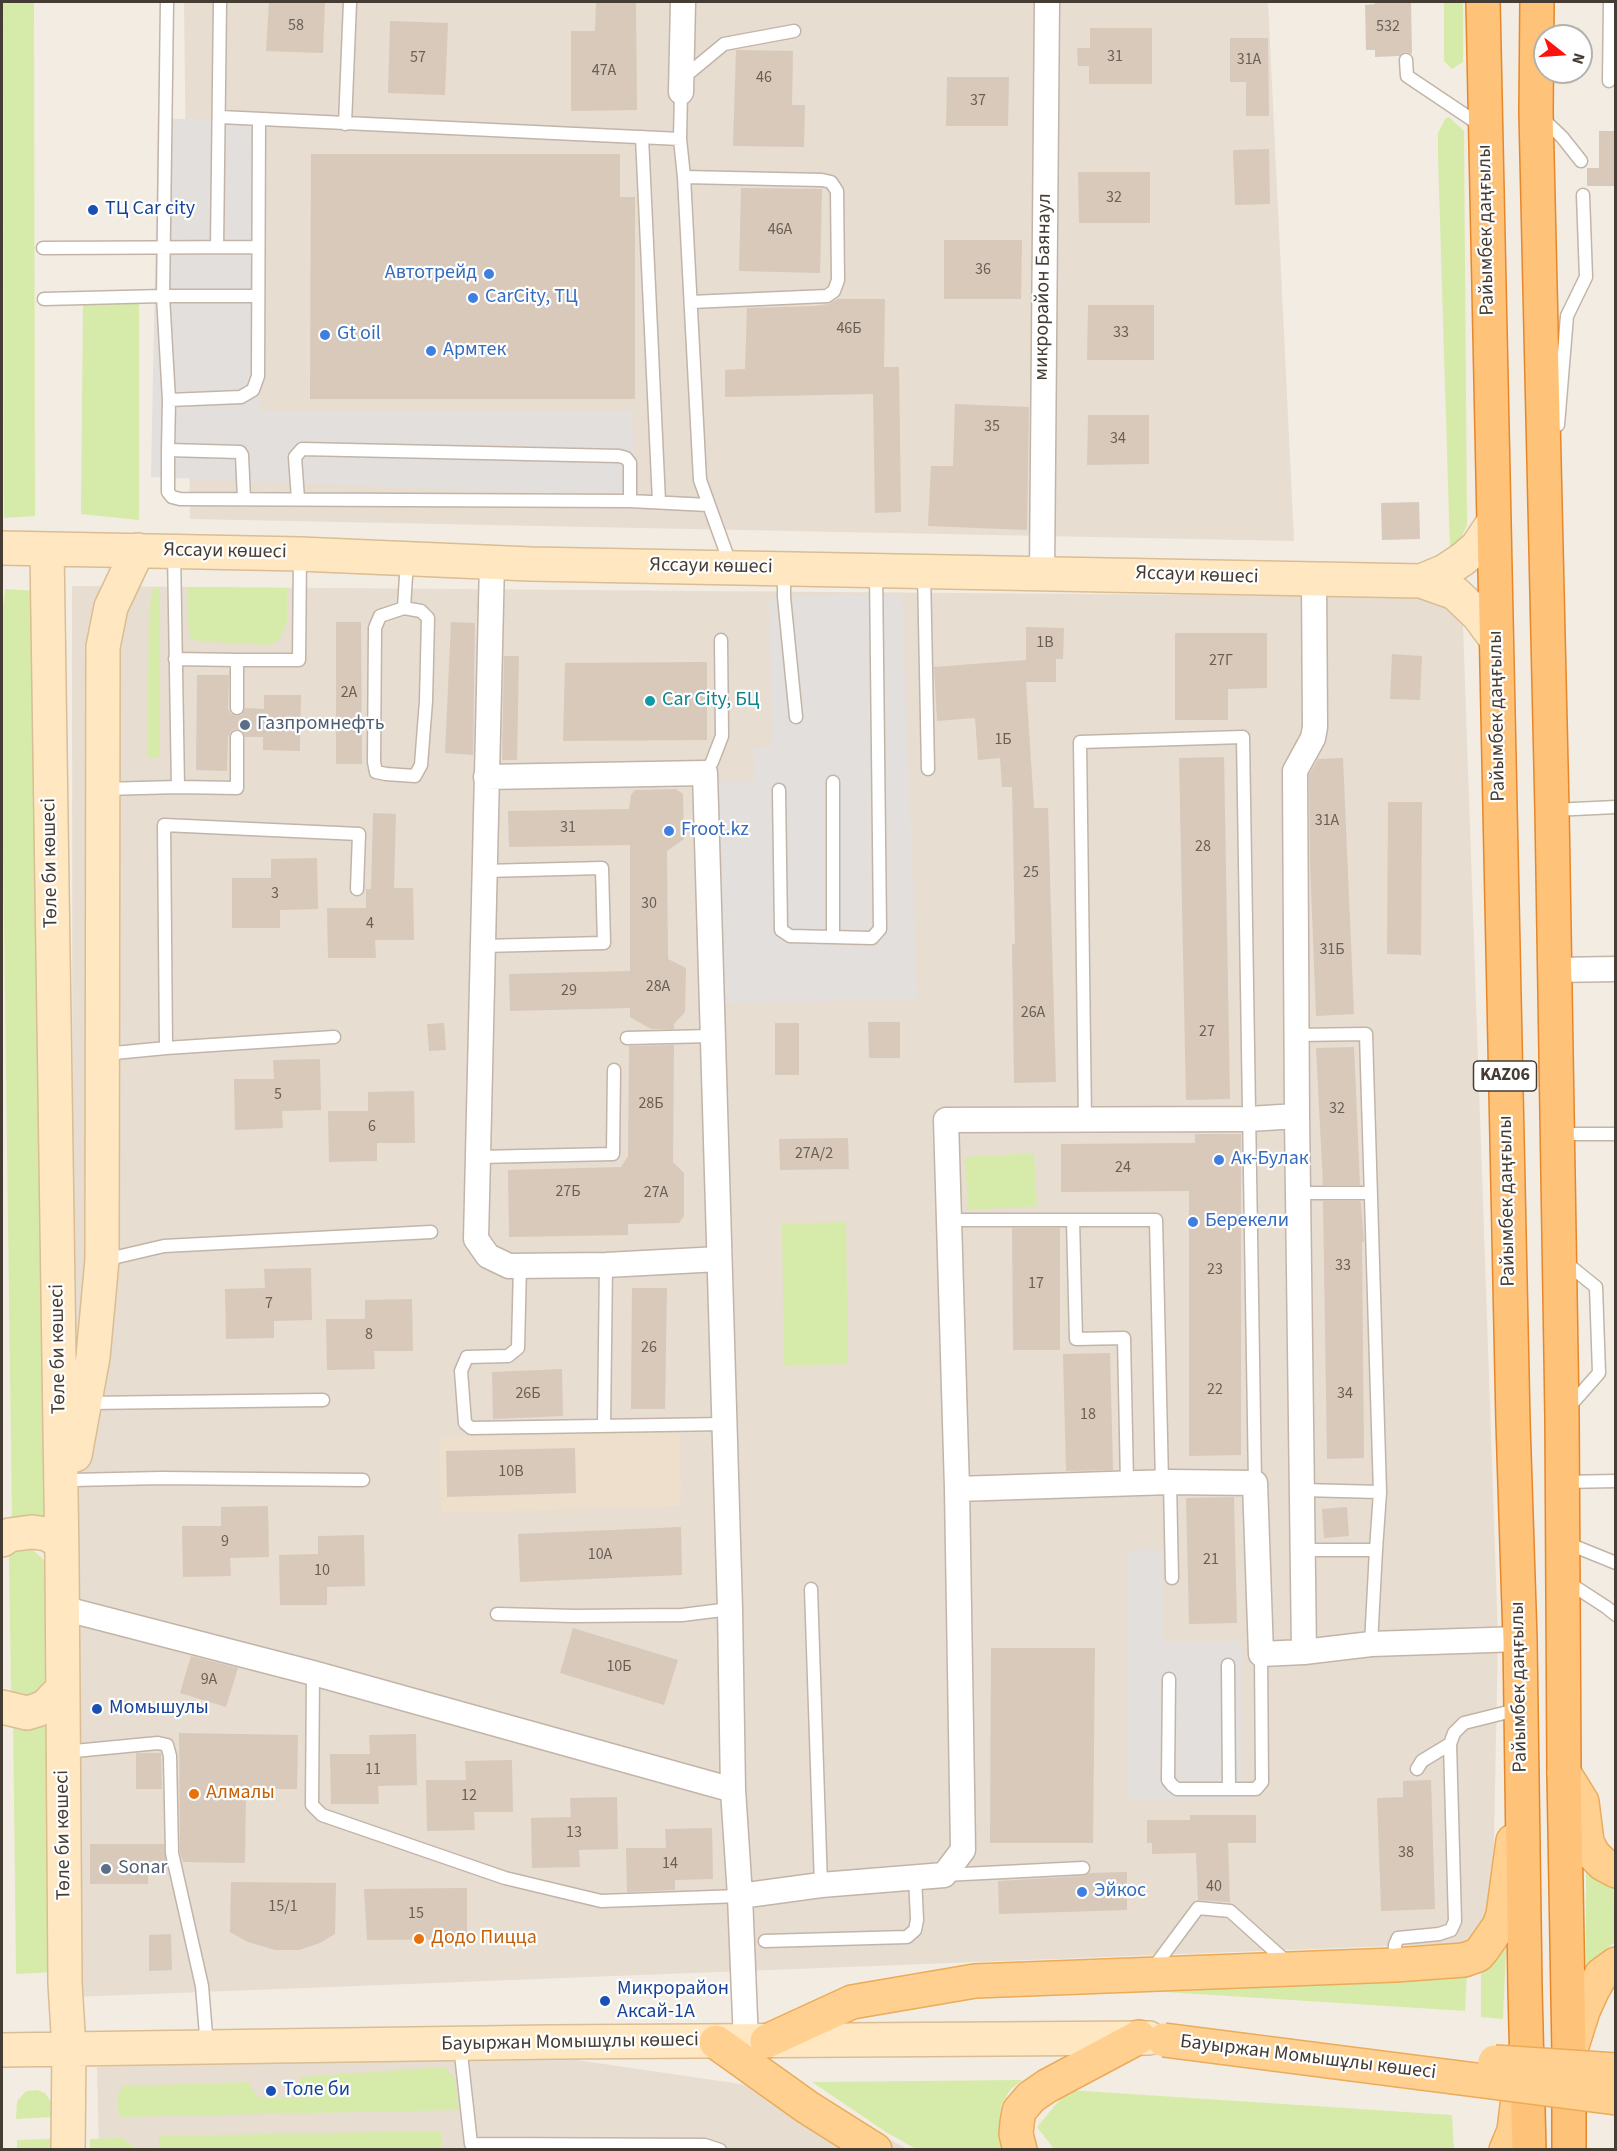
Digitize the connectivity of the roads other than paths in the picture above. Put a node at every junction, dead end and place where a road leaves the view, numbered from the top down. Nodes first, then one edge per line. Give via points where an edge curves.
1 (167, 2) edge
2 (220, 2) edge
3 (350, 2) edge
4 (683, 2) edge
5 (1047, 2) edge
6 (1483, 2) edge
7 (1538, 2) edge
8 (1610, 2) edge
9 (794, 31) dead end
10 (1406, 60) dead end
11 (1610, 81) dead end
12 (681, 86) junction
13 (1536, 112) junction
14 (220, 117) junction
15 (259, 119) junction
16 (345, 124) junction
17 (1484, 128) junction
18 (642, 138) junction
19 (681, 139) junction
20 (1581, 161) dead end
21 (684, 177) junction
22 (1583, 195) dead end
23 (165, 247) junction
24 (217, 247) junction
25 (258, 247) junction
26 (43, 248) dead end
27 (163, 296) junction
28 (258, 296) junction
29 (44, 300) dead end
30 (691, 302) junction
31 (169, 400) junction
32 (168, 450) junction
33 (244, 499) junction
34 (298, 499) junction
35 (630, 501) junction
36 (659, 502) junction
37 (708, 505) junction
38 (1493, 523) junction
39 (2, 548) edge
40 (47, 549) junction
41 (138, 550) junction
42 (174, 551) junction
43 (300, 554) junction
44 (407, 558) junction
45 (492, 562) junction
46 (732, 567) junction
47 (784, 568) junction
48 (876, 570) junction
49 (924, 571) junction
50 (1042, 572) junction
51 (1314, 579) junction
52 (1546, 579) junction
53 (1421, 581) junction
54 (404, 608) junction
55 (1496, 639) junction
56 (721, 640) dead end
57 (175, 659) junction
58 (237, 660) junction
59 (237, 708) dead end
60 (796, 717) dead end
61 (237, 737) dead end
62 (928, 769) dead end
63 (705, 773) junction
64 (486, 777) junction
65 (833, 782) dead end
66 (178, 787) junction
67 (103, 789) junction
68 (779, 790) dead end
69 (1616, 807) edge
70 (1552, 810) junction
71 (484, 871) junction
72 (357, 889) dead end
73 (833, 937) junction
74 (482, 946) junction
75 (1616, 969) edge
76 (1555, 970) junction
77 (1296, 1035) junction
78 (712, 1036) junction
79 (334, 1037) dead end
80 (627, 1038) dead end
81 (166, 1047) junction
82 (103, 1054) junction
83 (614, 1070) dead end
84 (1297, 1116) junction
85 (1249, 1119) junction
86 (1085, 1120) junction
87 (1558, 1134) junction
88 (1616, 1134) edge
89 (478, 1157) junction
90 (1298, 1193) junction
91 (1371, 1193) junction
92 (949, 1220) junction
93 (1073, 1220) junction
94 (431, 1232) dead end
95 (719, 1259) junction
96 (102, 1260) junction
97 (606, 1264) junction
98 (520, 1266) junction
99 (323, 1400) dead end
100 (84, 1403) junction
101 (724, 1424) junction
102 (604, 1425) junction
103 (72, 1480) junction
104 (363, 1480) dead end
105 (1616, 1480) edge
106 (1166, 1482) junction
107 (1562, 1482) junction
108 (1127, 1483) junction
109 (1255, 1483) junction
110 (957, 1489) junction
111 (1302, 1490) junction
112 (1380, 1492) junction
113 (2, 1540) edge
114 (1563, 1541) junction
115 (1303, 1550) junction
116 (1376, 1550) junction
117 (62, 1552) junction
118 (1616, 1563) edge
119 (1172, 1578) dead end
120 (1563, 1579) junction
121 (811, 1589) dead end
122 (62, 1608) junction
123 (730, 1609) junction
124 (497, 1614) dead end
125 (1616, 1616) edge
126 (1520, 1640) junction
127 (1371, 1644) junction
128 (1304, 1652) junction
129 (1261, 1654) junction
130 (1228, 1665) dead end
131 (313, 1673) junction
132 (1169, 1679) dead end
133 (62, 1689) junction
134 (2, 1707) edge
135 (1521, 1709) junction
136 (1450, 1744) junction
137 (63, 1752) junction
138 (1417, 1769) dead end
139 (1564, 1773) junction
140 (1522, 1774) junction
141 (1229, 1789) junction
142 (733, 1790) junction
143 (1083, 1868) dead end
144 (1616, 1871) edge
145 (944, 1875) junction
146 (915, 1877) junction
147 (821, 1885) junction
148 (740, 1896) junction
149 (765, 1941) dead end
150 (1616, 1964) edge
151 (1395, 1965) junction
152 (1294, 1969) junction
153 (1149, 1975) junction
154 (1525, 1988) junction
155 (1151, 2038) junction
156 (743, 2042) junction
157 (460, 2044) junction
158 (207, 2048) junction
159 (69, 2049) junction
160 (2, 2050) edge
161 (1569, 2054) junction
162 (1616, 2070) edge
163 (1616, 2098) edge
164 (1570, 2145) edge
165 (471, 2147) edge
166 (68, 2150) edge
167 (720, 2150) edge
168 (875, 2150) edge
169 (1020, 2150) edge
170 (1506, 2150) edge
171 (1529, 2150) edge

1 - 23 lane
2 - 14 lane
3 - 16 lane
4 - 12 street
5 - 50 street, микрорайон Баянаул
6 - 17 highway, Райымбек даңғылы / KАZ06
7 - 13 highway, KАZ06
8 - 11 lane
9 - 12 lane via 724,44
10 - 17 lane via 1407,75
12 - 19 lane
13 - 20 lane
13 - 52 highway, KАZ06
14 - 15 lane
14 - 24 lane
15 - 16 lane
15 - 25 lane
16 - 18 lane
17 - 38 highway, Райымбек даңғылы / KАZ06
18 - 19 lane
18 - 36 lane
19 - 21 lane
21 - 30 lane
21 - 30 lane via 822,180 831,182 837,191 838,280 834,291 827,296
22 - 52 lane via 1586,277 1567,316
23 - 24 lane
23 - 26 lane
23 - 27 lane
24 - 25 lane
25 - 28 lane
27 - 28 lane
27 - 29 lane
27 - 31 lane
28 - 31 lane via 258,376 253,390 241,397
30 - 37 lane via 700,480
31 - 32 lane
32 - 33 lane via 240,452
32 - 33 lane via 168,492 172,497
33 - 34 lane
34 - 35 lane
34 - 35 lane via 295,457 302,449 619,456 630,463
35 - 36 lane
36 - 37 lane
37 - 46 lane
38 - 53 main road via 1477,547 1463,559 1445,572
38 - 55 highway, Райымбек даңғылы / KАZ06
39 - 40 main road, Яссауи көшесі
40 - 41 main road, Яссауи көшесі
40 - 117 main road, Төле би көшесі
41 - 42 main road, Яссауи көшесі
41 - 67 main road via 111,607 103,647
42 - 43 main road, Яссауи көшесі
42 - 57 lane
43 - 44 main road, Яссауи көшесі
43 - 58 lane via 299,660
44 - 45 main road, Яссауи көшесі
44 - 54 lane
45 - 46 main road, Яссауи көшесі
45 - 64 street
46 - 47 main road, Яссауи көшесі
47 - 48 main road, Яссауи көшесі
47 - 60 lane
48 - 49 main road, Яссауи көшесі
48 - 73 lane via 880,930 872,938
49 - 50 main road, Яссауи көшесі
49 - 62 lane
50 - 51 main road, Яссауи көшесі
51 - 53 main road, Яссауи көшесі
51 - 77 street via 1315,727 1295,771
52 - 70 highway, KАZ06
53 - 55 main road via 1455,593
54 - 54 lane via 421,610 428,618 423,744 421,765 415,776 376,772 374,762 375,628 380,616
55 - 126 highway, Райымбек даңғылы / KАZ06
56 - 63 lane via 722,736
57 - 58 lane
57 - 66 lane
58 - 59 lane
61 - 66 lane via 237,788
63 - 64 street
63 - 78 street
64 - 71 street
65 - 73 lane
66 - 67 lane
67 - 82 main road
68 - 73 lane via 782,930 790,936
69 - 70 lane
70 - 76 highway, KАZ06
71 - 74 street
71 - 74 lane via 603,868 604,943
72 - 81 lane via 359,834 164,825
74 - 89 street via 486,1075
75 - 76 street
76 - 87 highway, KАZ06
77 - 84 street
77 - 91 lane via 1366,1034
78 - 80 lane
78 - 95 street
79 - 81 lane
81 - 82 lane
82 - 96 main road
83 - 89 lane via 613,1154
84 - 85 street
84 - 90 street
85 - 86 street
85 - 86 lane via 1243,737 1080,742
85 - 109 lane
86 - 92 street via 946,1120
87 - 88 lane
87 - 107 highway, KАZ06
89 - 98 street via 476,1239 488,1256 509,1266
90 - 91 lane
90 - 111 street
91 - 112 lane
92 - 93 lane
92 - 110 street
93 - 106 lane via 1156,1220
93 - 108 lane via 1076,1338 1124,1338
94 - 96 lane via 164,1246
95 - 97 street
95 - 101 street
96 - 100 main road via 93,1357
97 - 98 street
97 - 102 lane
98 - 102 lane via 518,1348 508,1356 467,1357 461,1371 465,1423 471,1428
99 - 100 lane
100 - 103 main road
101 - 102 lane
101 - 123 street
103 - 104 lane
103 - 117 main road
105 - 107 lane
106 - 108 street
106 - 109 street
106 - 119 lane
107 - 114 highway, KАZ06
108 - 110 street
109 - 129 street
110 - 145 street via 963,1850
111 - 112 lane
111 - 115 street
112 - 116 lane
113 - 117 main road via 9,1534 47,1534
114 - 118 lane
114 - 120 highway, KАZ06
115 - 116 lane
115 - 128 street
116 - 127 lane
117 - 122 main road, Төле би көшесі
120 - 125 lane
120 - 139 highway, KАZ06
121 - 147 lane
122 - 131 street
122 - 133 main road, Төле би көшесі
123 - 124 lane via 682,1616
123 - 142 street
126 - 127 street
126 - 135 highway, Райымбек даңғылы / KАZ06
127 - 128 street
128 - 129 street
129 - 141 lane via 1262,1782 1256,1789
130 - 141 lane
131 - 142 street
131 - 148 lane via 312,1805 322,1815 505,1878 601,1901
132 - 141 lane via 1168,1780 1177,1790
133 - 134 main road via 46,1706 27,1713
133 - 137 main road, Төле би көшесі
135 - 136 lane via 1464,1723
135 - 140 highway, Райымбек даңғылы / KАZ06
136 - 138 lane via 1422,1761
136 - 151 lane via 1455,1921 1451,1929 1439,1934 1398,1938
137 - 158 lane via 167,1745 172,1852 202,1986
137 - 159 main road, Төле би көшесі
139 - 144 main road via 1582,1802 1590,1848 1603,1864
139 - 161 highway, KАZ06
140 - 151 main road via 1503,1915 1495,1936 1478,1955 1464,1960
140 - 154 highway, Райымбек даңғылы / KАZ06
142 - 148 street
143 - 145 lane
145 - 146 street
146 - 147 street
146 - 149 lane via 917,1920 915,1930 907,1937
147 - 148 street
148 - 156 street
150 - 161 main road via 1601,1975 1592,1991
151 - 152 main road
152 - 153 main road
152 - 153 lane via 1230,1911 1198,1908
153 - 156 main road via 975,1981 852,2002
154 - 170 main road via 1519,2100
154 - 171 highway, Райымбек даңғылы / KАZ06
155 - 156 main road, Бауыржан Момышұлы көшесі
155 - 162 main road, Бауыржан Момышұлы көшесі, bridge
155 - 163 main road, Бауыржан Момышұлы көшесі, bridge
155 - 169 main road via 1031,2097 1019,2111 1016,2134
156 - 157 main road, Бауыржан Момышұлы көшесі
156 - 168 main road via 807,2107
157 - 158 main road, Бауыржан Момышұлы көшесі
157 - 165 lane
158 - 159 main road, Бауыржан Момышұлы көшесі
159 - 160 main road, Бауыржан Момышұлы көшесі
159 - 166 main road, Төле би көшесі
161 - 164 highway, KАZ06
165 - 167 lane via 705,2145

